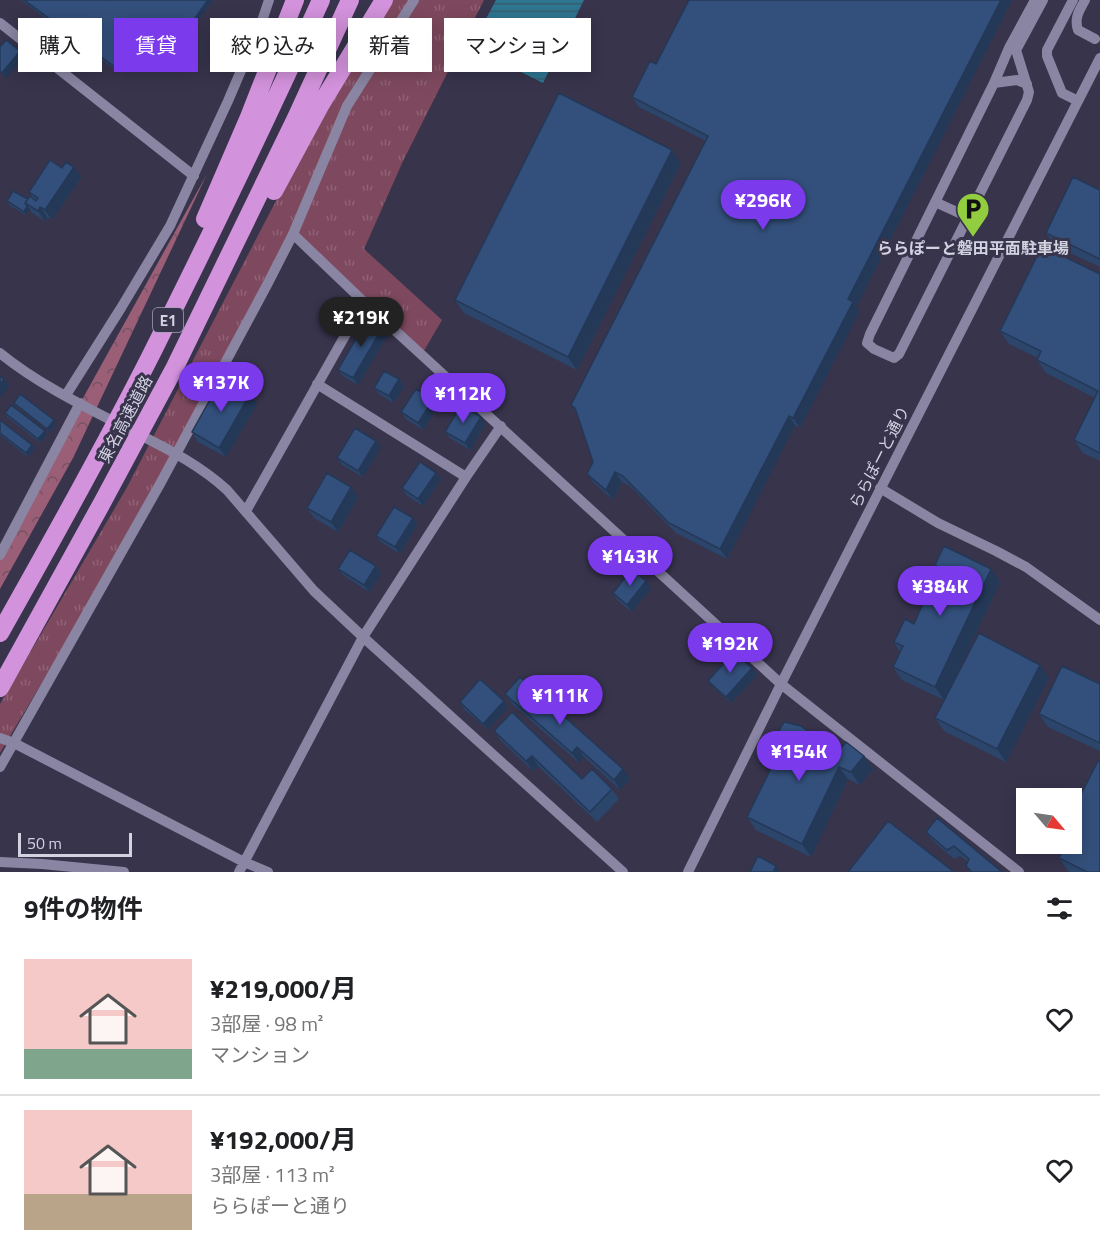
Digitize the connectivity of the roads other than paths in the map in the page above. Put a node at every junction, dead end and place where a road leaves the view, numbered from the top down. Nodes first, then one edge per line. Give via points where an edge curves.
1 (269, 0) edge
2 (295, 0) edge
3 (321, 0) edge
4 (350, 0) edge
5 (384, 0) edge
6 (414, 0) edge
7 (1035, 0) edge
8 (1043, 0) edge
9 (1074, 0) edge
10 (1085, 0) edge
11 (0, 23) edge
12 (1095, 39) dead end
13 (1100, 58) edge
14 (994, 83) junction
15 (1027, 84) junction
16 (1078, 101) junction
17 (194, 176) junction
18 (935, 202) junction
19 (968, 217) junction
20 (293, 234) junction
21 (364, 302) junction
22 (0, 353) edge
23 (151, 354) junction
24 (175, 367) junction
25 (317, 384) junction
26 (66, 395) junction
27 (84, 405) junction
28 (501, 426) junction
29 (177, 454) junction
30 (466, 477) junction
31 (880, 488) junction
32 (246, 511) junction
33 (0, 555) edge
34 (1100, 621) edge
35 (0, 633) edge
36 (363, 637) junction
37 (781, 684) junction
38 (0, 688) edge
39 (6, 741) edge
40 (0, 767) edge
41 (0, 862) edge
42 (242, 867) edge
43 (124, 872) edge
44 (268, 872) edge
45 (623, 872) edge
46 (688, 872) edge
47 (1019, 872) edge

1 - 17 street
2 - 23 highway
3 - 23 highway, 東名高速道路 / E1 via 273,107
4 - 24 highway, 東名高速道路 / E1
5 - 24 highway via 321,104
6 - 20 street via 347,106
7 - 14 street
8 - 15 street via 1016,50
9 - 16 street via 1047,56 1062,93
10 - 12 street via 1075,23 1078,30
11 - 17 street
13 - 16 street, ららぽーと通り
14 - 15 street via 1017,80
14 - 18 street
15 - 19 street via 1028,100
16 - 31 street, ららぽーと通り
17 - 26 street via 170,226
18 - 19 street
18 - 19 street via 870,334 867,343 874,349 894,358 899,354
20 - 21 street
20 - 29 street
21 - 25 street
21 - 28 street
22 - 26 street
23 - 35 highway, 東名高速道路 / E1
24 - 38 highway, 東名高速道路 / E1
25 - 30 street
25 - 32 street
26 - 27 street
27 - 29 street
27 - 33 street
28 - 30 street
28 - 37 street
29 - 32 street via 211,476
29 - 39 street
30 - 36 street
31 - 34 street via 938,523 1026,567
31 - 37 street, ららぽーと通り
32 - 36 street via 314,591
36 - 42 street
36 - 45 street
37 - 46 street, ららぽーと通り
37 - 47 street
39 - 40 street
39 - 42 street
41 - 43 street
42 - 44 street

